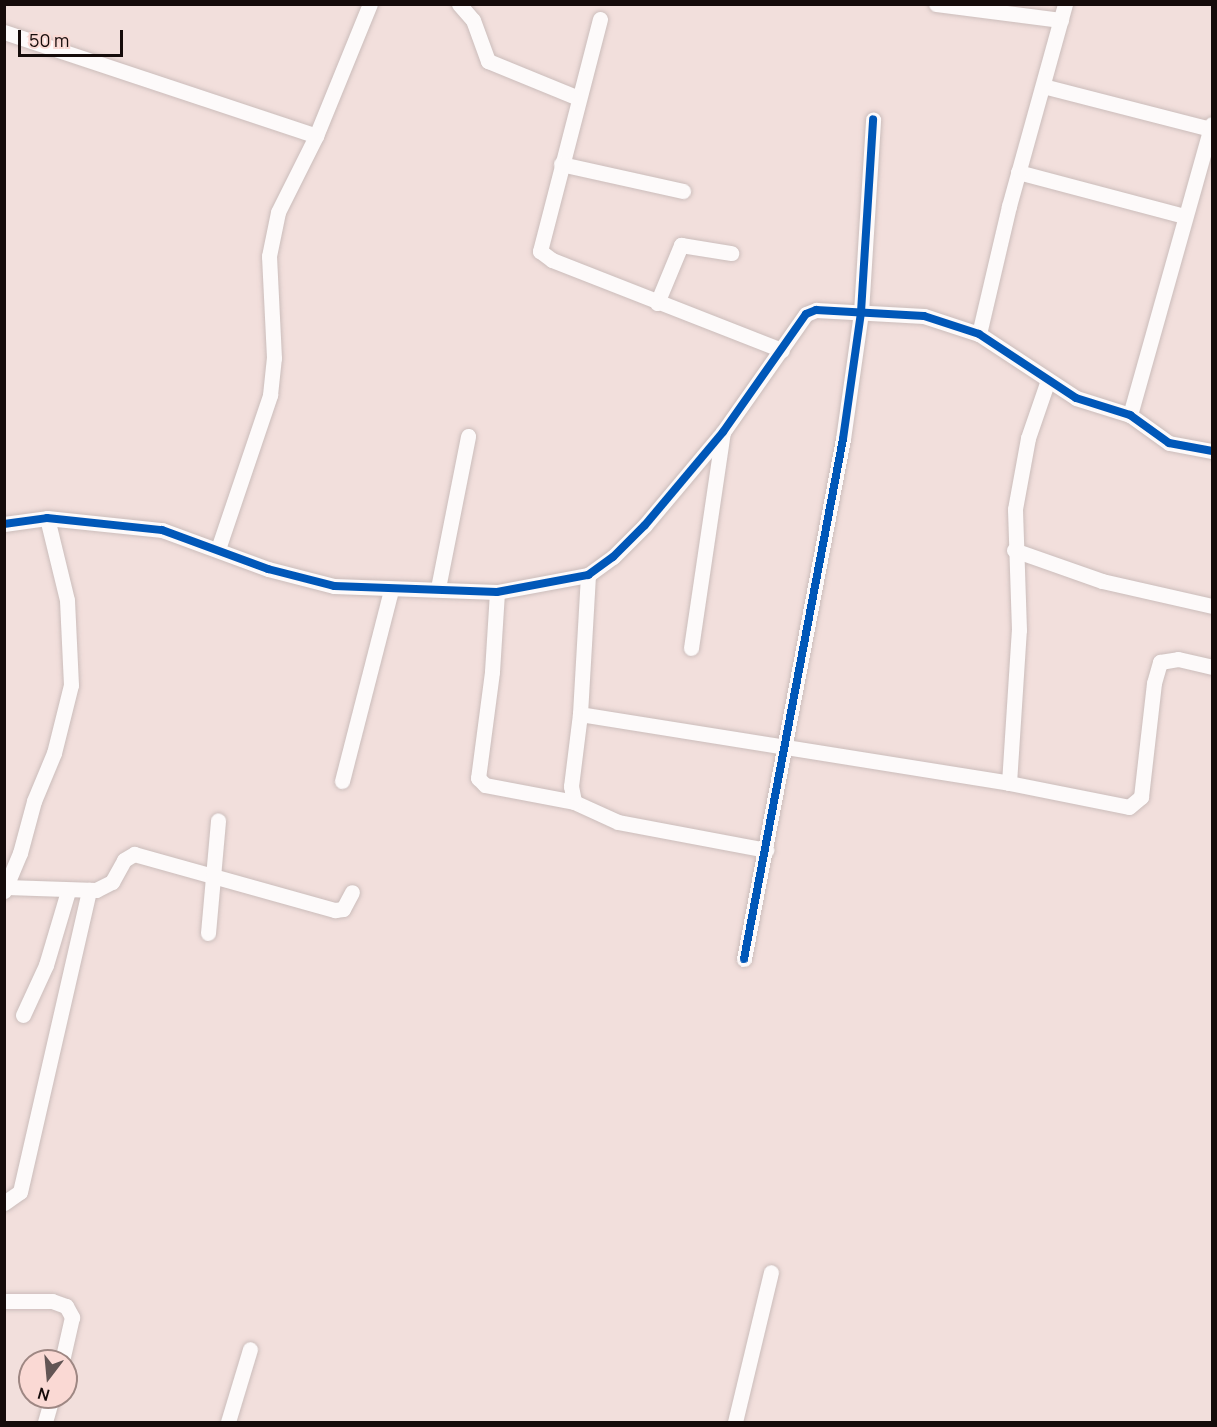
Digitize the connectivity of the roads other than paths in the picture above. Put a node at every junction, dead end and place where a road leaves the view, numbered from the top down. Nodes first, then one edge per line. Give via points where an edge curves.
1 (370, 4) edge
2 (459, 4) edge
3 (936, 4) edge
4 (1063, 12) edge
5 (600, 19) dead end
6 (4, 32) edge
7 (1043, 86) junction
8 (578, 98) junction
9 (873, 119) dead end
10 (1212, 127) edge
11 (316, 136) junction
12 (561, 165) junction
13 (1018, 172) junction
14 (683, 191) dead end
15 (1184, 216) junction
16 (731, 254) dead end
17 (657, 303) junction
18 (861, 312) junction
19 (979, 334) junction
20 (782, 350) junction
21 (1048, 380) junction
22 (1130, 415) junction
23 (723, 432) junction
24 (468, 436) dead end
25 (1212, 451) edge
26 (47, 518) junction
27 (4, 524) edge
28 (219, 549) junction
29 (1014, 550) junction
30 (588, 575) junction
31 (438, 588) junction
32 (391, 590) junction
33 (497, 591) junction
34 (1212, 606) edge
35 (691, 648) dead end
36 (1212, 667) edge
37 (580, 714) junction
38 (784, 747) junction
39 (342, 781) dead end
40 (1009, 783) junction
41 (574, 802) junction
42 (218, 820) dead end
43 (766, 850) junction
44 (216, 877) junction
45 (5, 889) edge
46 (89, 890) junction
47 (68, 891) junction
48 (352, 892) dead end
49 (208, 933) dead end
50 (744, 959) dead end
51 (23, 1015) dead end
52 (4, 1203) edge
53 (771, 1272) dead end
54 (4, 1301) edge
55 (65, 1349) edge
56 (250, 1349) dead end
57 (228, 1422) edge
58 (735, 1422) edge

1 - 11 street
2 - 8 street via 473,20 488,61
3 - 4 street
4 - 7 street
5 - 8 street
6 - 11 street
7 - 10 street
7 - 13 street
8 - 12 street
9 - 18 street
10 - 15 street
11 - 28 street via 278,212 272,236 269,256 274,358 270,395
12 - 14 street
12 - 17 street via 540,252
13 - 15 street
13 - 19 street
15 - 22 street
16 - 17 street via 681,245
17 - 20 street
18 - 19 street via 924,316
18 - 20 street via 816,310 806,314
18 - 38 street via 843,439
19 - 21 street
20 - 23 street
21 - 22 street via 1076,398
21 - 29 street via 1023,459 1015,509
22 - 25 street via 1169,443
23 - 30 street via 645,525
23 - 35 street
24 - 31 street
26 - 27 street
26 - 28 street via 162,530
26 - 45 street via 67,600 71,685 54,753
28 - 32 street via 268,569 334,586
29 - 34 street via 1102,581
29 - 40 street via 1019,630
30 - 33 street
30 - 37 street
31 - 32 street
31 - 33 street
32 - 39 street
33 - 41 street via 492,672 478,778 485,785
36 - 40 street via 1178,659 1160,662 1154,683 1143,789 1135,805 1119,806
37 - 38 street
37 - 41 street via 570,786
38 - 40 street
38 - 43 street
41 - 43 street via 618,822
42 - 44 street
43 - 50 street
44 - 46 street via 134,854 124,860 107,886
44 - 48 street via 335,910 344,909
44 - 49 street
45 - 47 street
46 - 47 street
46 - 52 street via 20,1192
47 - 51 street via 46,965
53 - 58 street
54 - 55 street via 52,1301 66,1306 72,1317
56 - 57 street

